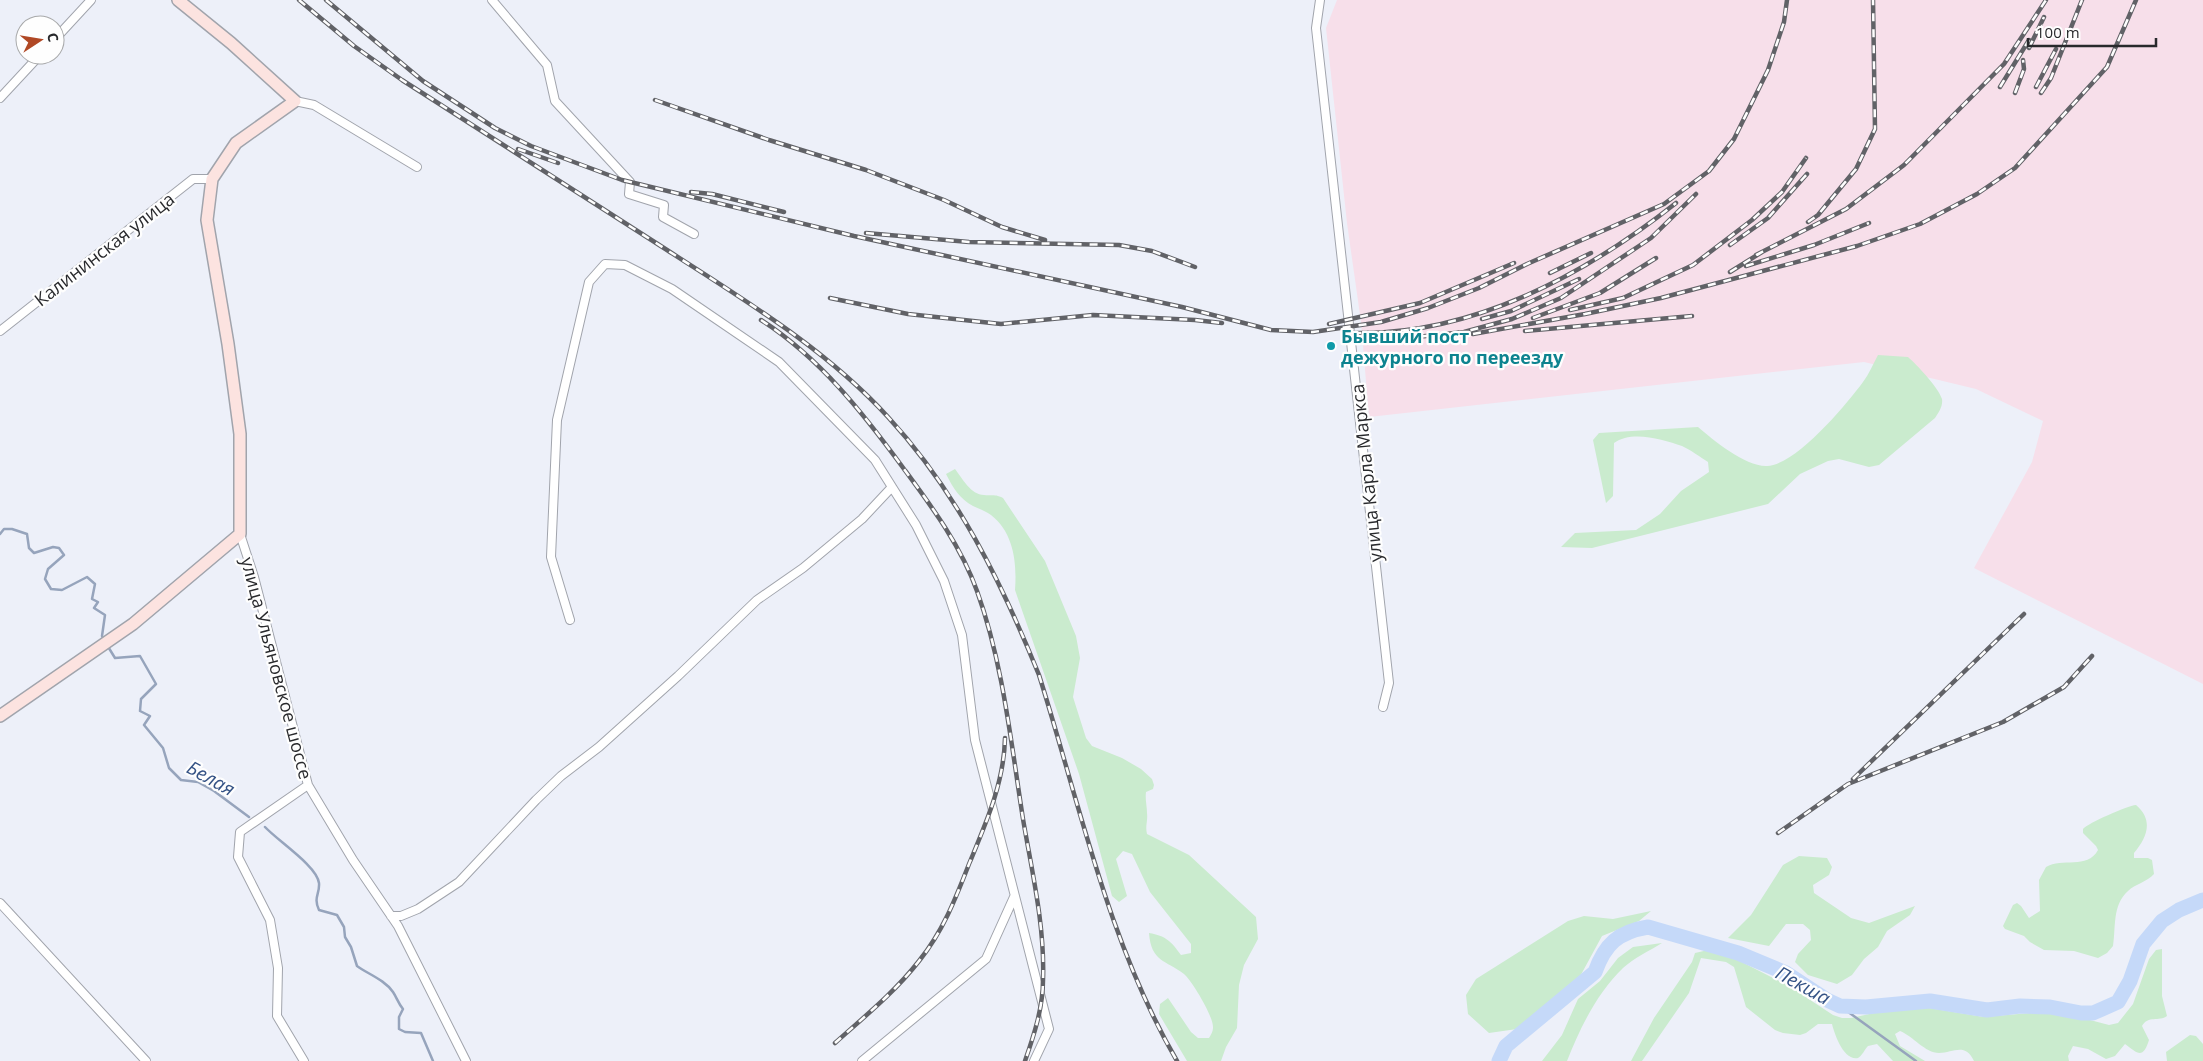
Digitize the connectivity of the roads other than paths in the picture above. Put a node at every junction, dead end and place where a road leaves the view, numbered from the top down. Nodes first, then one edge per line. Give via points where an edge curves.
1 (91, 0) edge
2 (178, 0) edge
3 (492, 0) edge
4 (1320, 0) edge
5 (65, 27) edge
6 (31, 65) edge
7 (0, 98) edge
8 (295, 101) junction
9 (417, 167) dead end
10 (212, 179) junction
11 (694, 234) dead end
12 (0, 331) edge
13 (892, 488) junction
14 (240, 534) junction
15 (570, 620) dead end
16 (1383, 707) dead end
17 (0, 716) edge
18 (308, 785) junction
19 (1014, 897) junction
20 (0, 903) edge
21 (391, 916) junction
22 (146, 1061) edge
23 (304, 1061) edge
24 (466, 1061) edge
25 (862, 1061) edge
26 (1034, 1061) edge

1 - 5 street
2 - 8 street
3 - 11 street via 547,65 555,101 630,182 629,194 664,205 663,216
4 - 16 street, улица Карла Маркса via 1316,28 1389,683
6 - 7 street
8 - 9 street via 314,105
8 - 10 street, улица Ульяновское шоссе via 236,143
10 - 12 street, Калининская улица via 193,179
10 - 14 street, улица Ульяновское шоссе via 207,220 240,434
13 - 15 street via 875,460 779,362 672,289 625,265 605,264 589,282 557,420 551,557
13 - 19 street via 933,558 956,613 968,669 975,740
13 - 21 street via 856,524 803,568 757,600 599,748 561,776 459,882 418,909 401,916
14 - 17 street, улица Ульяновское шоссе via 133,624
14 - 18 street, улица Ульяновское шоссе
18 - 21 street, улица Ульяновское шоссе
18 - 23 street via 240,832 238,857 270,920 278,968 277,1016
19 - 25 street via 986,959
19 - 26 street via 1049,1029
20 - 22 street
21 - 24 street, улица Ульяновское шоссе

